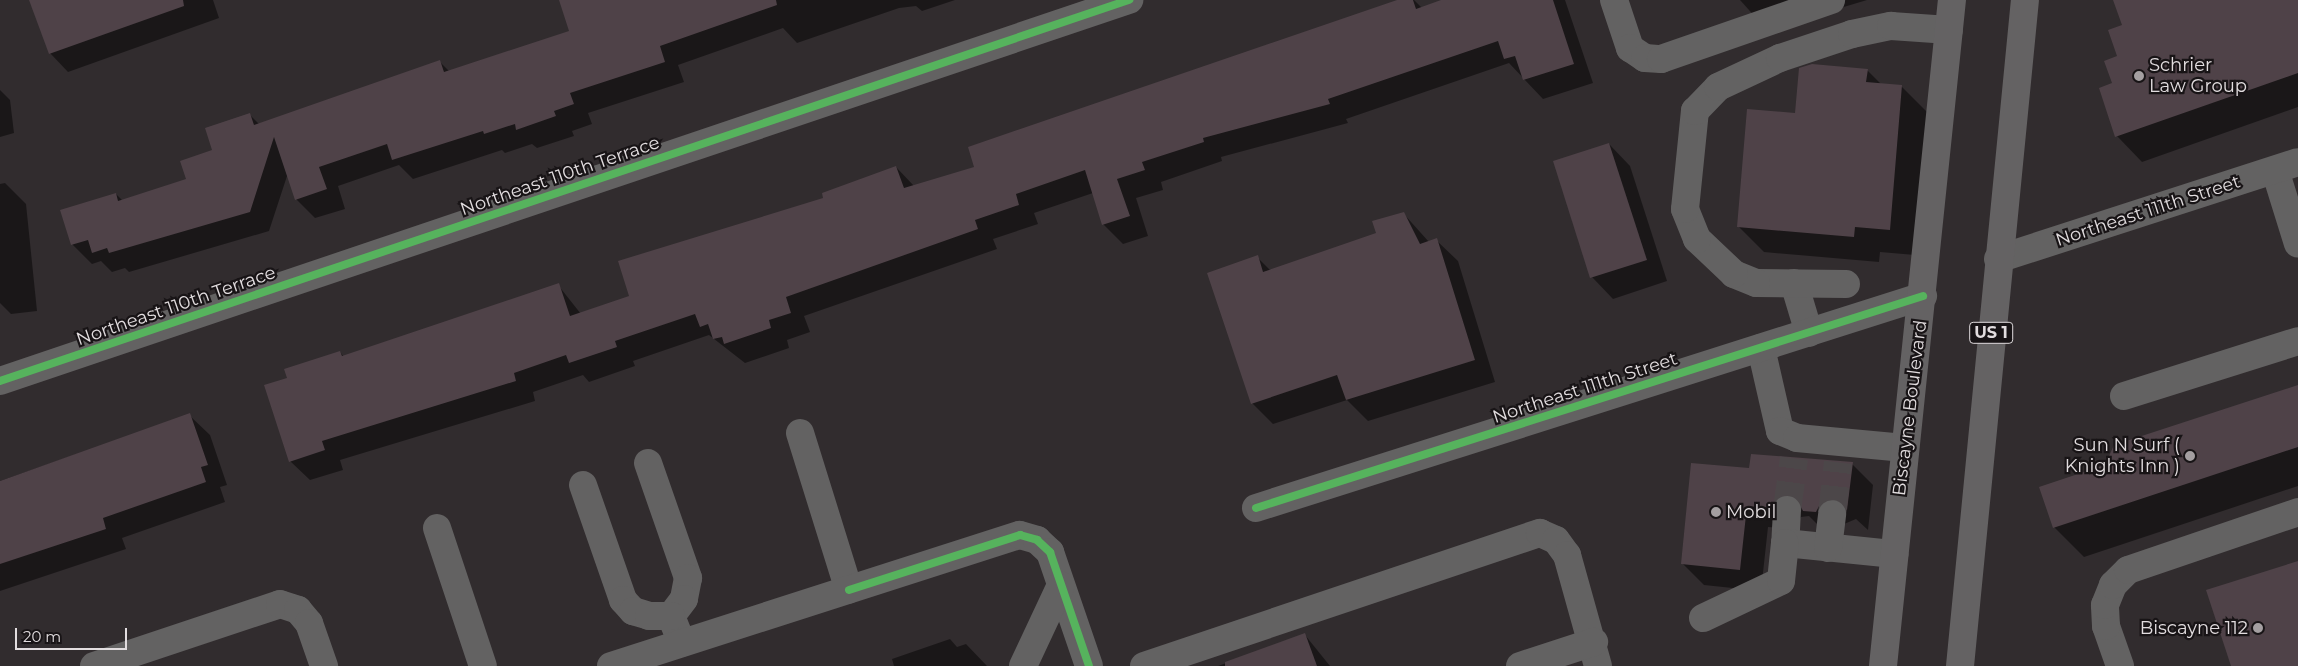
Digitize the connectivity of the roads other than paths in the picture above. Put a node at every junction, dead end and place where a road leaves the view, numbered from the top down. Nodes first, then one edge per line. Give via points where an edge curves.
1 (1129, 0) edge
2 (1614, 0) edge
3 (1831, 0) edge
4 (1952, 0) edge
5 (2025, 0) edge
6 (1949, 30) junction
7 (2286, 166) edge
8 (2298, 244) edge
9 (1998, 259) junction
10 (1794, 283) junction
11 (1846, 284) dead end
12 (1923, 296) junction
13 (1809, 333) junction
14 (2298, 341) edge
15 (1761, 348) junction
16 (0, 381) edge
17 (2124, 396) dead end
18 (800, 433) dead end
19 (1905, 448) junction
20 (648, 462) dead end
21 (583, 485) dead end
22 (1256, 508) dead end
23 (1787, 510) tunnel mouth
24 (2298, 512) edge
25 (1832, 514) tunnel mouth
26 (437, 528) dead end
27 (1785, 543) junction
28 (1828, 548) junction
29 (1894, 554) junction
30 (1061, 585) junction
31 (849, 590) junction
32 (671, 616) junction
33 (1703, 618) dead end
34 (682, 643) junction
35 (1596, 654) edge
36 (94, 666) edge
37 (324, 666) edge
38 (483, 666) edge
39 (612, 666) edge
40 (1023, 666) edge
41 (1089, 666) edge
42 (1144, 666) edge
43 (1520, 666) edge
44 (1883, 666) edge
45 (1960, 666) edge
46 (2120, 666) edge

1 - 16 street, Northeast 110th Terrace
2 - 3 street via 1630,48 1644,58 1661,59
4 - 6 main road, Biscayne Boulevard
5 - 9 main road, US 1
6 - 10 street via 1891,26 1852,34 1780,58 1718,87 1695,111 1685,209 1697,240 1734,274 1756,283
6 - 12 main road, Biscayne Boulevard
7 - 8 street
7 - 9 street, Northeast 111th Street
9 - 45 main road, US 1
10 - 11 street
10 - 13 street
12 - 13 street, Northeast 111th Street
12 - 19 main road, Biscayne Boulevard
13 - 15 street, Northeast 111th Street
14 - 17 street
15 - 19 street via 1780,431 1796,448 1839,452
15 - 22 street, Northeast 111th Street
18 - 31 street
19 - 29 main road, Biscayne Boulevard
20 - 32 street via 688,578 684,599
21 - 32 street via 623,600 641,613
23 - 27 street
24 - 46 street via 2128,570 2113,585 2105,605 2106,626
25 - 28 street
26 - 38 street
27 - 28 street
27 - 33 street via 1781,581
28 - 29 street
29 - 44 main road, Biscayne Boulevard
30 - 31 street via 1050,552 1037,540 1020,536
30 - 40 street
30 - 41 street
31 - 34 street
32 - 34 street
34 - 39 street
35 - 42 street via 1567,555 1556,540 1540,533
35 - 43 street
36 - 37 street via 280,604 298,610 309,623

